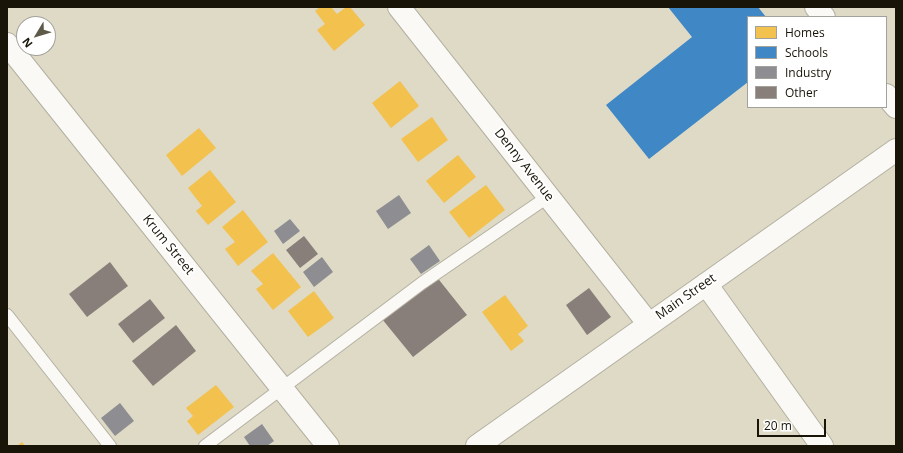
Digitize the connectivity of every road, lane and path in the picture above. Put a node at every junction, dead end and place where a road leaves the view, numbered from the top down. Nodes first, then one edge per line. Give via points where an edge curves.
1 (399, 7) edge
2 (816, 7) edge
3 (823, 16) edge
4 (7, 44) edge
5 (887, 96) edge
6 (896, 107) edge
7 (896, 150) edge
8 (549, 196) junction
9 (706, 284) junction
10 (7, 315) edge
11 (648, 323) junction
12 (283, 388) junction
13 (110, 446) edge
14 (205, 446) edge
15 (328, 446) edge
16 (477, 446) edge
17 (822, 446) edge

1 - 8 street, Denny Avenue
2 - 3 street
4 - 12 street, Krum Street
5 - 6 street
7 - 9 street, Main Street
8 - 11 street, Denny Avenue
8 - 12 lane via 422,283
9 - 11 street, Main Street
9 - 17 street
10 - 13 lane
11 - 16 street, Main Street
12 - 14 lane
12 - 15 street, Krum Street

